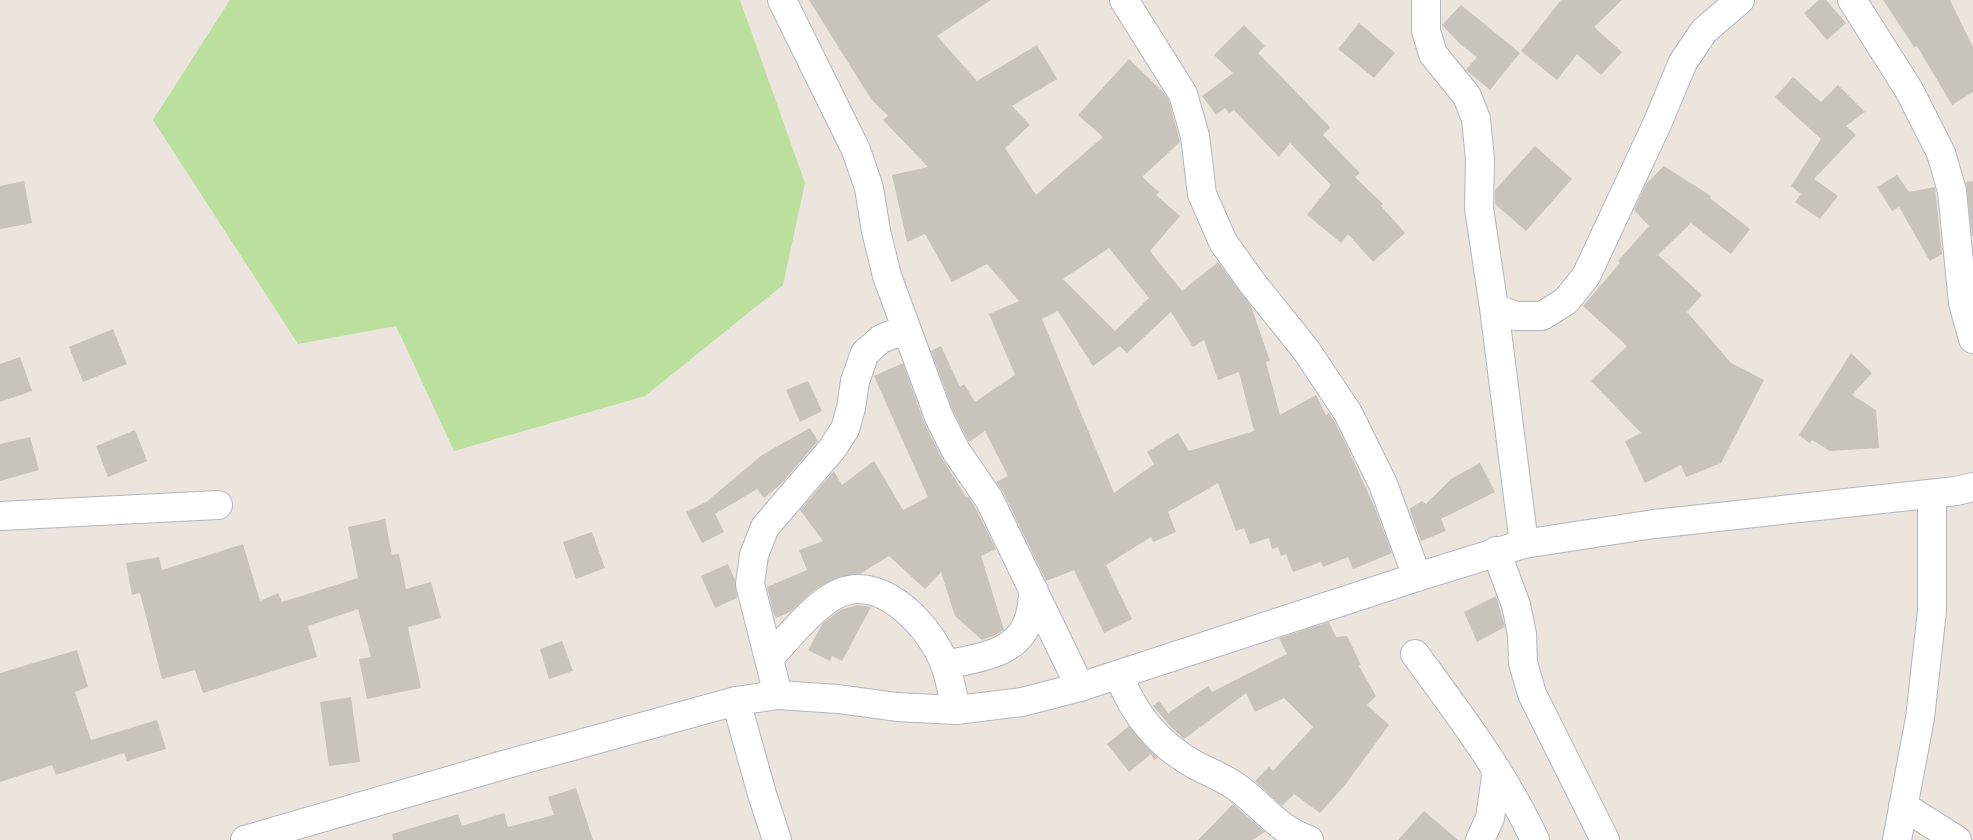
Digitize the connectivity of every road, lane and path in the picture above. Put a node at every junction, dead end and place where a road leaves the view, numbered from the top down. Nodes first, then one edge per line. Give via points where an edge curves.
1 (782, 0) edge
2 (1124, 0) edge
3 (1426, 0) edge
4 (1740, 0) edge
5 (1852, 0) edge
6 (1494, 308) junction
7 (906, 329) junction
8 (1973, 339) edge
9 (1973, 487) edge
10 (1932, 494) junction
11 (218, 504) dead end
12 (0, 516) edge
13 (1524, 544) junction
14 (1496, 551) junction
15 (1417, 577) junction
16 (1034, 591) junction
17 (1415, 654) dead end
18 (769, 658) junction
19 (945, 665) junction
20 (1119, 675) junction
21 (1080, 687) junction
22 (778, 695) junction
23 (736, 701) junction
24 (956, 710) junction
25 (1497, 770) junction
26 (1903, 806) junction
27 (262, 838) edge
28 (777, 840) edge
29 (1308, 840) edge
30 (1480, 840) edge
31 (1535, 840) edge
32 (1605, 840) edge
33 (1897, 840) edge
34 (1958, 840) edge

1 - 7 street via 856,150 869,188 887,276
2 - 15 street via 1183,94 1195,136 1202,194 1223,242 1306,350 1348,413 1383,484
3 - 6 street via 1426,31 1433,54 1467,96 1476,119 1480,159 1479,208
4 - 6 street via 1704,31 1682,62 1657,124 1586,276 1566,301 1542,316 1516,316
5 - 8 street via 1910,90 1941,153 1952,191 1963,303
6 - 13 street
7 - 16 street via 939,417 956,451 989,499
7 - 18 street via 881,339 865,354 855,381 845,429 832,450 762,534 754,555 750,584
9 - 10 street
10 - 13 street via 1654,524
10 - 26 street via 1932,611 1920,718
11 - 12 street
13 - 14 street
14 - 15 street
14 - 32 street via 1516,605 1523,663 1532,694
15 - 20 street
16 - 19 street via 1029,620 1014,643 1000,652
16 - 21 street
17 - 25 street
18 - 19 street via 823,602 843,591 865,588 886,596 912,614 932,637
18 - 22 street
19 - 24 street
20 - 21 street
20 - 29 street via 1137,714 1173,750 1237,786 1278,824
21 - 24 street via 1022,702
22 - 23 street
22 - 24 street
23 - 27 street via 500,766
23 - 28 street
25 - 30 street via 1490,818
25 - 31 street via 1520,807
26 - 33 street
26 - 34 street

